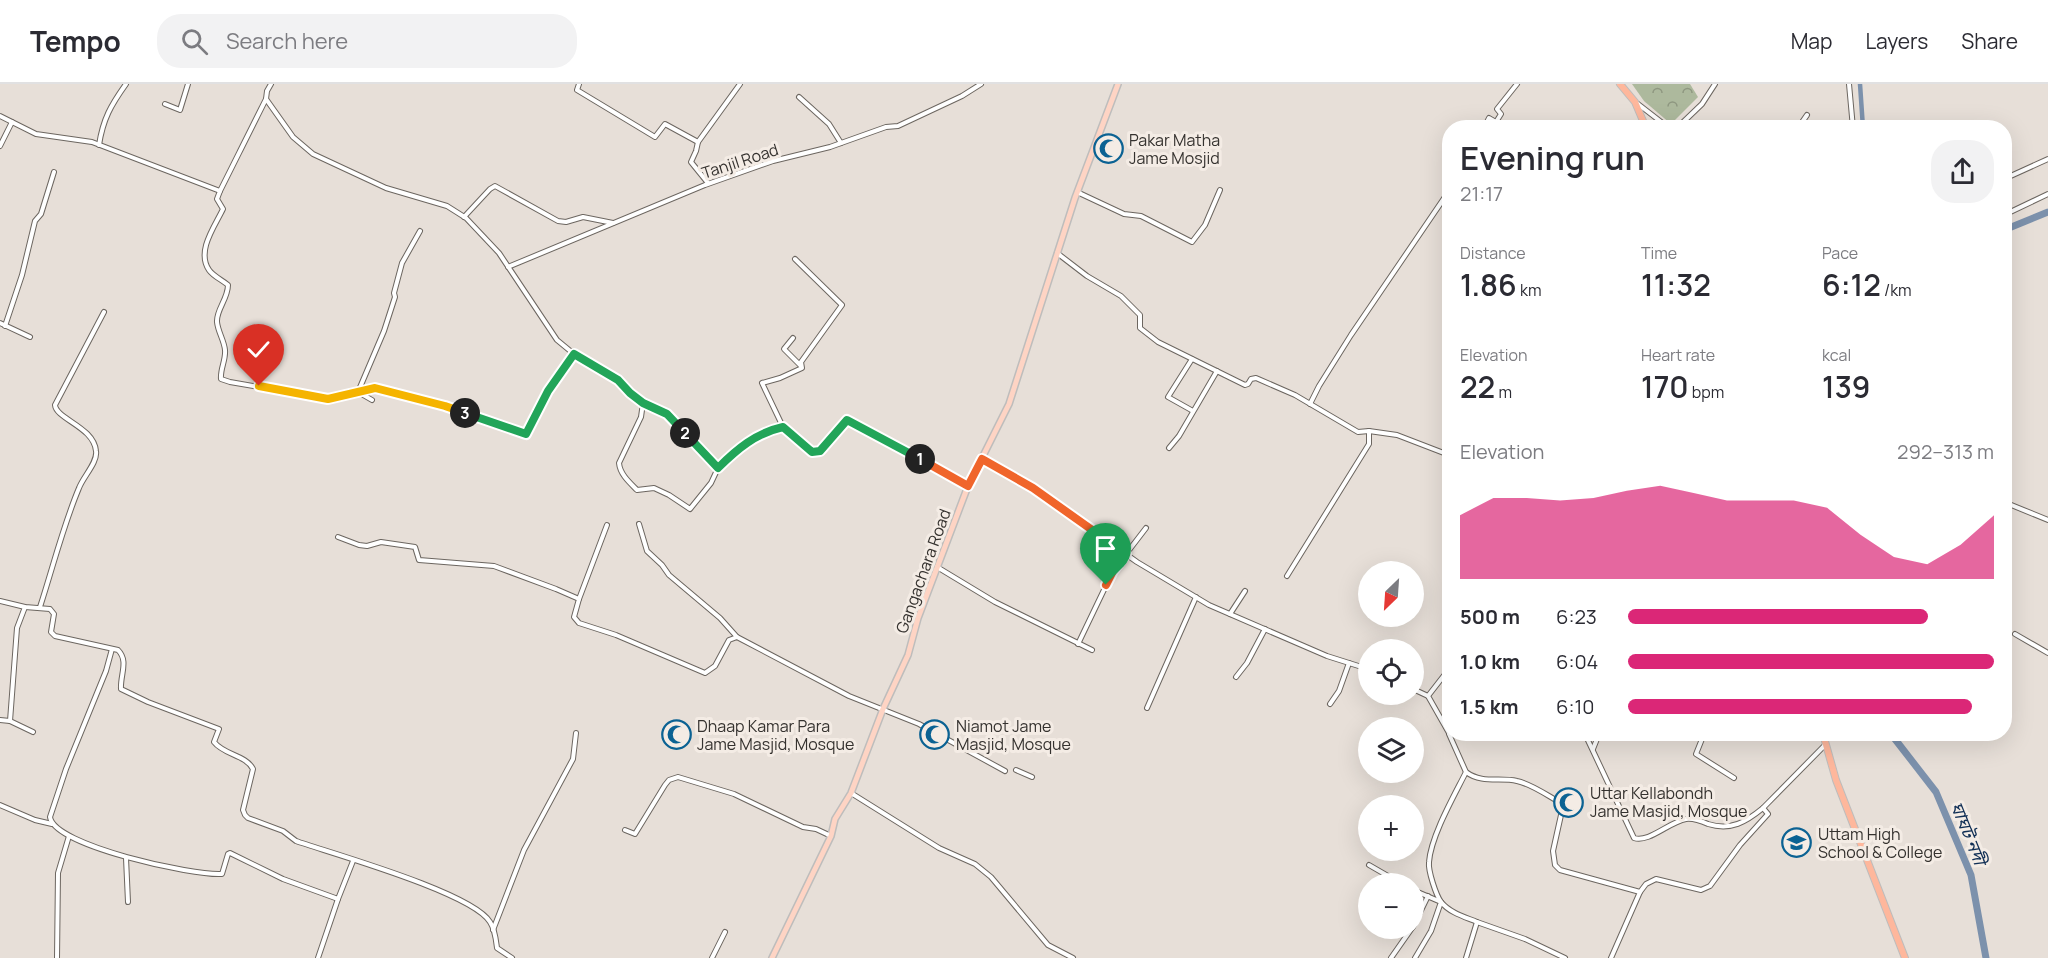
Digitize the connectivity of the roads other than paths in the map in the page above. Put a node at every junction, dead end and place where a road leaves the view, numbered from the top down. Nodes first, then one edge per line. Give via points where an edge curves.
1 (126, 84) edge
2 (188, 84) edge
3 (271, 84) edge
4 (579, 84) edge
5 (740, 84) edge
6 (981, 84) edge
7 (1118, 84) edge
8 (1516, 84) edge
9 (1620, 84) edge
10 (1715, 84) edge
11 (1849, 84) edge
12 (799, 97) dead end
13 (266, 99) junction
14 (1635, 102) junction
15 (165, 104) dead end
16 (1807, 115) dead end
17 (0, 116) edge
18 (1497, 120) edge
19 (1643, 120) edge
20 (1659, 120) edge
21 (1685, 120) edge
22 (1804, 120) edge
23 (1852, 120) edge
24 (12, 122) junction
25 (698, 142) junction
26 (841, 143) junction
27 (99, 145) junction
28 (0, 146) edge
29 (2048, 159) edge
30 (54, 172) dead end
31 (2012, 175) edge
32 (708, 183) junction
33 (1220, 190) dead end
34 (219, 191) junction
35 (1077, 192) junction
36 (2048, 194) edge
37 (1442, 201) edge
38 (2012, 211) edge
39 (464, 217) junction
40 (613, 223) junction
41 (420, 231) dead end
42 (1057, 253) junction
43 (795, 260) dead end
44 (508, 267) junction
45 (104, 312) dead end
46 (0, 323) edge
47 (5, 326) junction
48 (30, 337) dead end
49 (793, 338) dead end
50 (574, 354) junction
51 (1192, 359) junction
52 (802, 367) junction
53 (1217, 371) junction
54 (358, 392) junction
55 (372, 400) dead end
56 (643, 403) junction
57 (1310, 404) junction
58 (1193, 411) junction
59 (783, 427) junction
60 (1369, 431) junction
61 (1169, 448) dead end
62 (1442, 452) edge
63 (982, 459) junction
64 (718, 468) junction
65 (968, 486) junction
66 (2012, 505) edge
67 (2048, 520) edge
68 (639, 524) dead end
69 (607, 525) dead end
70 (1146, 528) dead end
71 (338, 537) dead end
72 (1126, 554) junction
73 (937, 567) junction
74 (1287, 576) dead end
75 (1245, 591) dead end
76 (1196, 597) junction
77 (579, 599) junction
78 (0, 602) edge
79 (25, 607) junction
80 (40, 607) junction
81 (1230, 614) junction
82 (1265, 629) junction
83 (2015, 634) dead end
84 (737, 638) junction
85 (1078, 644) junction
86 (112, 649) junction
87 (1092, 650) dead end
88 (2048, 653) edge
89 (1349, 663) junction
90 (1358, 666) edge
91 (1236, 677) dead end
92 (1442, 678) edge
93 (1424, 694) edge
94 (1428, 696) junction
95 (1330, 704) dead end
96 (1147, 708) dead end
97 (883, 709) junction
98 (0, 720) edge
99 (10, 721) junction
100 (1442, 721) edge
101 (33, 732) dead end
102 (576, 733) dead end
103 (1452, 741) edge
104 (1588, 741) edge
105 (1596, 741) edge
106 (1701, 741) edge
107 (1825, 741) edge
108 (1826, 744) junction
109 (1593, 750) junction
110 (1016, 770) dead end
111 (1005, 771) dead end
112 (1466, 772) junction
113 (1032, 777) dead end
114 (1734, 778) dead end
115 (851, 793) junction
116 (0, 806) edge
117 (1763, 808) junction
118 (53, 824) junction
119 (625, 830) dead end
120 (69, 836) junction
121 (831, 836) junction
122 (126, 858) junction
123 (353, 861) junction
124 (1369, 865) dead end
125 (1383, 873) edge
126 (1640, 892) junction
127 (1424, 894) edge
128 (1428, 896) junction
129 (338, 899) junction
130 (128, 902) dead end
131 (1424, 904) edge
132 (1477, 922) junction
133 (493, 930) junction
134 (725, 932) dead end
135 (1404, 939) edge
136 (57, 958) edge
137 (318, 958) edge
138 (512, 958) edge
139 (711, 958) edge
140 (772, 958) edge
141 (1073, 958) edge
142 (1391, 958) edge
143 (1415, 958) edge
144 (1466, 958) edge
145 (1565, 958) edge
146 (1611, 958) edge
147 (1905, 958) edge

1 - 27 street via 102,124
2 - 15 street via 180,110
3 - 13 street
4 - 25 street via 577,90 655,137 665,124
5 - 25 street
6 - 26 street, Tanjil Road via 898,126
7 - 35 main road, Gangachara Road
8 - 18 street via 1497,109 1501,114
9 - 14 highway
10 - 21 street
11 - 23 street
12 - 26 street via 829,124
13 - 34 street
13 - 39 street via 293,137 313,154 386,188 447,206
14 - 19 highway
14 - 20 street
16 - 22 street
17 - 24 street
24 - 27 street via 36,134
24 - 28 street
25 - 32 street via 691,162
26 - 32 street, Tanjil Road
27 - 34 street
29 - 31 street
30 - 47 street via 41,214 35,221
32 - 40 street, Tanjil Road
33 - 35 street via 1205,225 1192,242 1141,216 1124,214
34 - 54 street via 217,199 223,209 204,254 209,270 228,285 217,321 225,348 221,379 328,399
35 - 42 main road, Gangachara Road
36 - 38 street
37 - 57 street via 1351,335
39 - 40 street via 495,186 558,222 583,217
39 - 44 street
40 - 44 street, Tanjil Road
41 - 54 street via 402,263 384,331
42 - 51 street via 1121,296 1140,315 1140,328
42 - 63 main road, Gangachara Road via 1009,404
43 - 52 street via 842,305 801,362
44 - 50 street via 556,340
45 - 80 street via 55,405 58,413 85,431 97,455 79,486
46 - 47 street
47 - 48 street
49 - 52 street via 784,349
50 - 54 street via 548,391 526,434 445,406 375,388
50 - 56 street via 618,380
51 - 53 street
51 - 58 street via 1168,397
52 - 59 street via 762,383
53 - 57 street via 1247,386 1256,378
53 - 58 street
54 - 55 street
56 - 64 street via 667,414
56 - 64 street via 641,417 619,463 637,490 654,488 690,508
57 - 60 street via 1358,432
58 - 61 street
59 - 64 street via 754,438
59 - 65 street via 816,453 844,421 850,420
60 - 62 street via 1397,435
60 - 74 street via 1369,444
63 - 65 main road, Gangachara Road
63 - 72 street via 1033,488
65 - 73 main road, Gangachara Road
66 - 67 street
68 - 84 street via 647,551
69 - 77 street
70 - 72 street
71 - 77 street via 359,545 381,542 414,547 419,560 494,566
72 - 76 street
72 - 85 street via 1109,578
73 - 85 street
73 - 97 main road, Gangachara Road via 908,655
75 - 81 street
76 - 81 street
76 - 96 street
77 - 84 street via 574,616 579,623 705,673 715,666 729,640
78 - 79 street
79 - 80 street
79 - 99 street via 17,628
80 - 86 street via 54,614 51,632 55,636
81 - 82 street
82 - 89 street
82 - 91 street
83 - 88 street
84 - 97 street via 849,696
85 - 87 street
86 - 118 street via 66,769 50,817
86 - 123 street via 124,658 121,689 219,729 214,742 219,749 250,764 253,774 245,815 283,831 296,841
89 - 90 street
89 - 95 street via 1339,692
92 - 94 street
93 - 94 street
94 - 100 street
97 - 111 street
97 - 115 main road, Gangachara Road
98 - 99 street
99 - 101 street
102 - 133 street via 573,759 524,850
103 - 112 street
104 - 109 street
105 - 109 street
106 - 114 street via 1696,754
107 - 108 highway
108 - 117 street
108 - 147 highway via 1836,780
109 - 117 street via 1634,838 1640,840 1689,819 1730,827 1749,820
110 - 113 street
112 - 126 street via 1489,781 1517,781 1561,803 1553,851 1555,865 1560,870
112 - 132 street via 1439,830 1429,863 1441,902
115 - 121 main road, Gangachara Road via 835,819
115 - 141 street via 939,848 975,864 991,877 1048,945
116 - 118 street
117 - 126 street via 1768,814 1710,886 1701,890 1656,879
118 - 120 street
119 - 121 street via 635,834 665,784 678,777 734,794
120 - 122 street
120 - 136 street via 58,873
121 - 140 main road, Gangachara Road
122 - 129 street via 219,875 224,872 230,853 283,879
122 - 130 street
123 - 129 street
123 - 133 street via 443,892 490,920
124 - 125 street
126 - 146 street
127 - 128 street
128 - 131 street
128 - 143 street via 1441,902 1431,931
129 - 137 street
132 - 144 street
132 - 145 street
133 - 138 street via 497,948
134 - 139 street
135 - 142 street

